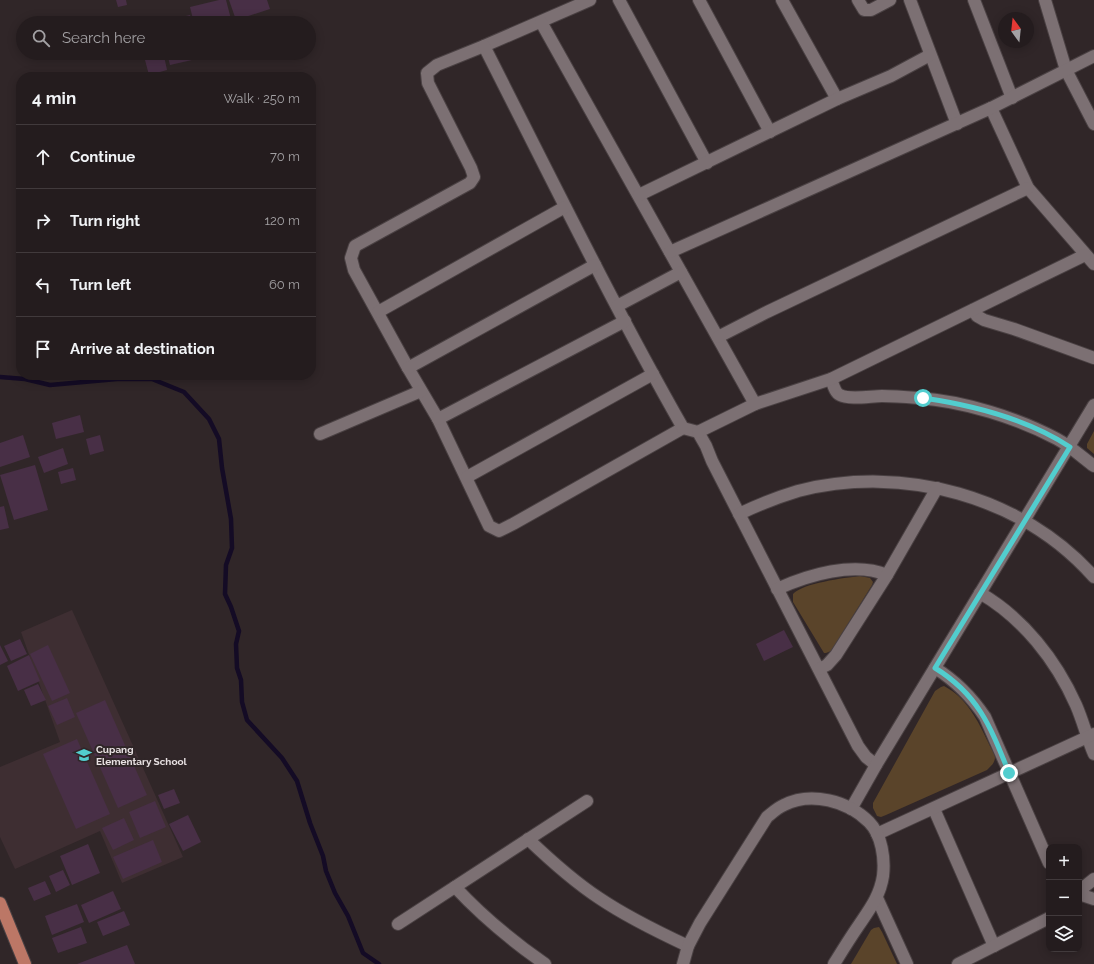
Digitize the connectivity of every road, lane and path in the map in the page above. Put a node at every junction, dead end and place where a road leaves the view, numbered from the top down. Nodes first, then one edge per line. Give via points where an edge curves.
1 (590, 0) edge
2 (619, 0) edge
3 (699, 0) edge
4 (782, 0) edge
5 (858, 0) edge
6 (890, 0) edge
7 (910, 0) edge
8 (974, 0) edge
9 (1048, 1) edge
10 (541, 22) junction
11 (484, 46) junction
12 (930, 55) junction
13 (1094, 56) edge
14 (1066, 70) junction
15 (1012, 98) junction
16 (837, 99) junction
17 (991, 108) junction
18 (957, 124) junction
19 (1094, 124) edge
20 (770, 132) junction
21 (708, 162) junction
22 (1028, 188) junction
23 (639, 195) junction
24 (566, 207) junction
25 (670, 252) junction
26 (1085, 254) junction
27 (1094, 264) edge
28 (595, 265) junction
29 (681, 272) junction
30 (617, 306) junction
31 (973, 310) junction
32 (378, 312) junction
33 (625, 321) junction
34 (718, 337) junction
35 (1094, 358) edge
36 (408, 368) junction
37 (653, 374) junction
38 (831, 379) junction
39 (421, 390) junction
40 (755, 404) junction
41 (1094, 405) edge
42 (438, 419) junction
43 (683, 428) junction
44 (698, 432) junction
45 (320, 434) dead end
46 (1070, 447) junction
47 (1094, 466) edge
48 (466, 477) junction
49 (937, 488) junction
50 (739, 514) junction
51 (1024, 520) junction
52 (887, 575) junction
53 (1094, 577) edge
54 (777, 589) junction
55 (980, 593) junction
56 (935, 668) junction
57 (819, 669) junction
58 (1090, 735) edge
59 (1094, 754) edge
60 (876, 765) junction
61 (1009, 773) junction
62 (587, 801) dead end
63 (852, 809) junction
64 (934, 809) junction
65 (877, 834) junction
66 (528, 839) junction
67 (1046, 856) edge
68 (1094, 879) edge
69 (455, 887) junction
70 (1082, 890) edge
71 (1082, 895) edge
72 (877, 898) junction
73 (1094, 899) edge
74 (0, 903) edge
75 (1046, 920) edge
76 (398, 924) dead end
77 (688, 946) junction
78 (994, 946) junction
79 (25, 964) edge
80 (545, 964) edge
81 (683, 964) edge
82 (834, 964) edge
83 (907, 964) edge
84 (958, 964) edge

1 - 10 street
2 - 21 street
3 - 20 street
4 - 16 street
5 - 6 street via 864,10 871,10
7 - 12 street
8 - 15 street
9 - 14 street
10 - 11 street
10 - 23 street
11 - 24 street
11 - 32 street via 437,65 427,73 428,83 474,177 470,183 355,246 352,258 354,270
12 - 16 street via 891,76
12 - 18 street
13 - 14 street
14 - 15 street
14 - 19 street
15 - 17 street
16 - 20 street
17 - 18 street
17 - 22 street
18 - 25 street
20 - 21 street
21 - 23 street
22 - 26 street
22 - 34 street
23 - 25 street
24 - 28 street
24 - 32 street
25 - 29 street
26 - 27 street
26 - 31 street
28 - 30 street
28 - 36 street
29 - 30 street
29 - 34 street
30 - 33 street
31 - 35 street via 984,320
31 - 38 street
32 - 36 street
33 - 37 street
33 - 42 street
34 - 40 street
36 - 39 street
37 - 43 street
37 - 48 street
38 - 40 street
38 - 46 street via 839,395 923,398 971,406 1050,435
39 - 42 street
39 - 45 street
40 - 44 street
41 - 46 street
42 - 48 street
43 - 44 street
43 - 48 street via 499,531 489,526
44 - 50 street
46 - 47 street
46 - 51 street
49 - 50 street via 889,482 818,487 781,496
49 - 51 street via 976,498
49 - 52 street
50 - 54 street
51 - 53 street via 1061,546
51 - 55 street
52 - 54 street via 859,569 830,572 803,578
52 - 57 street via 836,654 827,665
54 - 57 street
55 - 56 street
55 - 58 street via 1014,619 1046,654 1058,671
56 - 60 street
56 - 61 street via 957,684 976,704 991,730
57 - 60 street via 858,746
58 - 59 street
58 - 61 street
60 - 63 street
61 - 64 street
61 - 67 street
62 - 66 street
63 - 65 street via 870,822
63 - 77 street via 836,802 806,798 784,804 775,810 767,817
64 - 65 street
64 - 78 street
65 - 72 street via 882,846 883,861 883,875
66 - 69 street
66 - 77 street via 554,864 598,898 646,926
68 - 70 street
69 - 76 street
69 - 80 street via 500,930
71 - 73 street
72 - 82 street
72 - 83 street
74 - 79 main road
75 - 78 street
77 - 81 street
78 - 84 street

